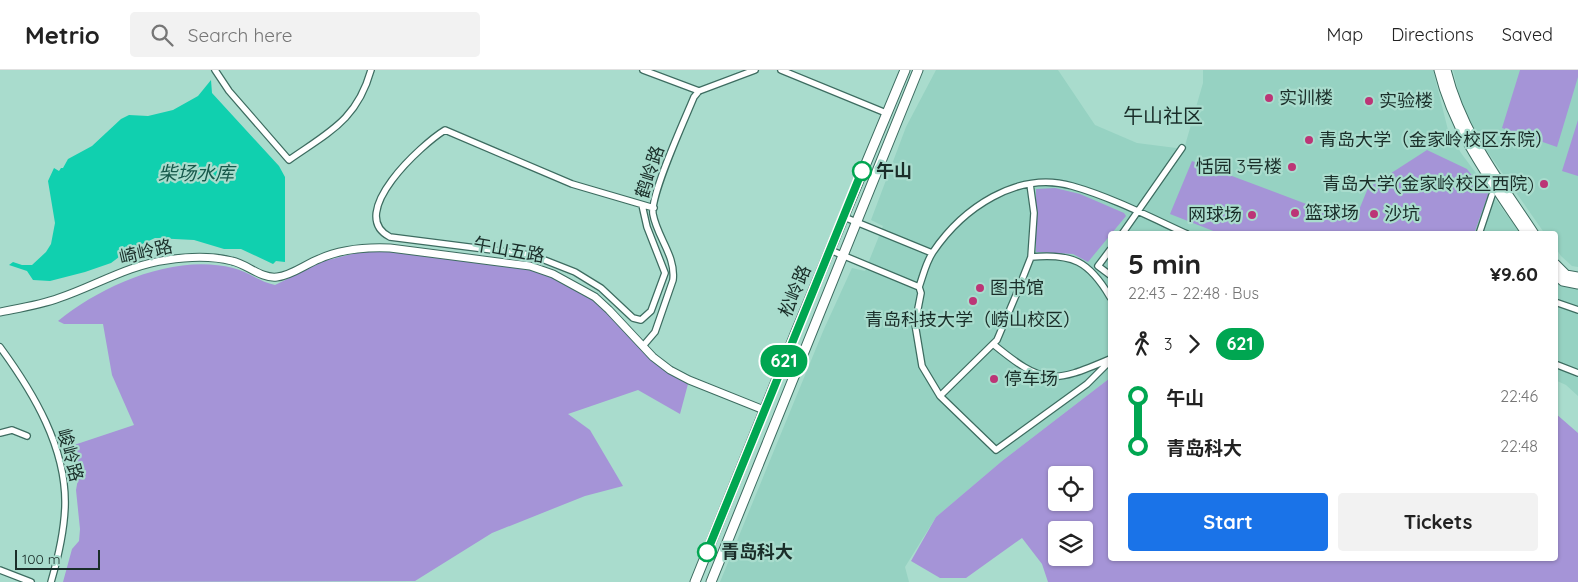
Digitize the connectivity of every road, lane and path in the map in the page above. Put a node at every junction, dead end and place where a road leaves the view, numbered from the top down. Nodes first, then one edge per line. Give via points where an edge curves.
1 (215, 70) edge
2 (371, 70) edge
3 (643, 70) edge
4 (755, 70) edge
5 (781, 70) edge
6 (905, 70) edge
7 (918, 70) edge
8 (1439, 70) edge
9 (1446, 70) edge
10 (698, 91) junction
11 (886, 114) junction
12 (1182, 148) dead end
13 (1030, 184) junction
14 (1492, 196) dead end
15 (642, 205) junction
16 (654, 208) junction
17 (1139, 212) junction
18 (844, 217) junction
19 (856, 222) junction
20 (1124, 231) edge
21 (1181, 231) edge
22 (1480, 231) edge
23 (1525, 231) edge
24 (1532, 231) edge
25 (830, 250) junction
26 (932, 253) junction
27 (1108, 253) edge
28 (842, 256) junction
29 (1031, 257) junction
30 (1558, 267) edge
31 (299, 268) joint
32 (1108, 274) edge
33 (1558, 277) edge
34 (1578, 277) edge
35 (1578, 284) edge
36 (919, 287) junction
37 (1108, 294) edge
38 (1558, 303) edge
39 (1578, 310) edge
40 (0, 312) edge
41 (993, 344) junction
42 (643, 346) junction
43 (0, 347) edge
44 (1108, 361) edge
45 (1108, 362) edge
46 (1558, 365) edge
47 (1578, 373) edge
48 (940, 396) junction
49 (764, 410) junction
50 (0, 434) edge
51 (28, 436) dead end
52 (0, 570) edge
53 (31, 582) edge
54 (51, 582) edge
55 (695, 582) edge
56 (711, 582) edge

1 - 2 street via 229,91 289,160 344,122 358,104
3 - 10 street
4 - 10 street
5 - 11 street
6 - 11 main road, 松岭路
7 - 19 main road, 松岭路
8 - 23 main road via 1456,122
9 - 24 main road via 1462,118 1479,150
10 - 16 street, 鹤岭路 via 672,150
11 - 18 main road, 松岭路
12 - 17 street
13 - 17 street via 1070,186
13 - 26 street via 978,205
13 - 29 street via 1034,212
14 - 22 street
15 - 15 street via 538,171 516,158 445,130 432,137 392,179 381,196 377,224 381,232 390,237 524,254 556,264 601,288 633,318 641,320 652,311 665,273
15 - 16 street
16 - 42 street, 鹤岭路 via 653,214 674,272 655,332
17 - 20 street
17 - 21 street
18 - 19 street
18 - 25 main road, 松岭路
19 - 26 street
19 - 28 main road, 松岭路
25 - 28 street
25 - 49 main road, 松岭路
26 - 36 street
27 - 32 street via 1098,266
28 - 36 street
28 - 56 main road, 松岭路
29 - 37 street via 1056,255 1080,262 1098,276
29 - 41 street
30 - 34 main road via 1566,275
31 - 40 street, 崎岭路 via 279,277 267,277 230,260 165,260 125,270 58,299
31 - 42 street, 午山五路 via 321,258 368,247 530,266 553,274 595,297
33 - 35 main road
36 - 48 street via 921,292 915,324 922,366
38 - 39 street
41 - 44 street via 1015,362 1039,375 1073,375
41 - 48 street
42 - 49 street, 午山五路 via 670,370
43 - 54 street, 峻岭路 via 37,403 60,464 65,506
45 - 48 street via 1087,384 996,450
46 - 47 street
49 - 55 main road, 松岭路
50 - 51 street via 12,430
52 - 53 street

